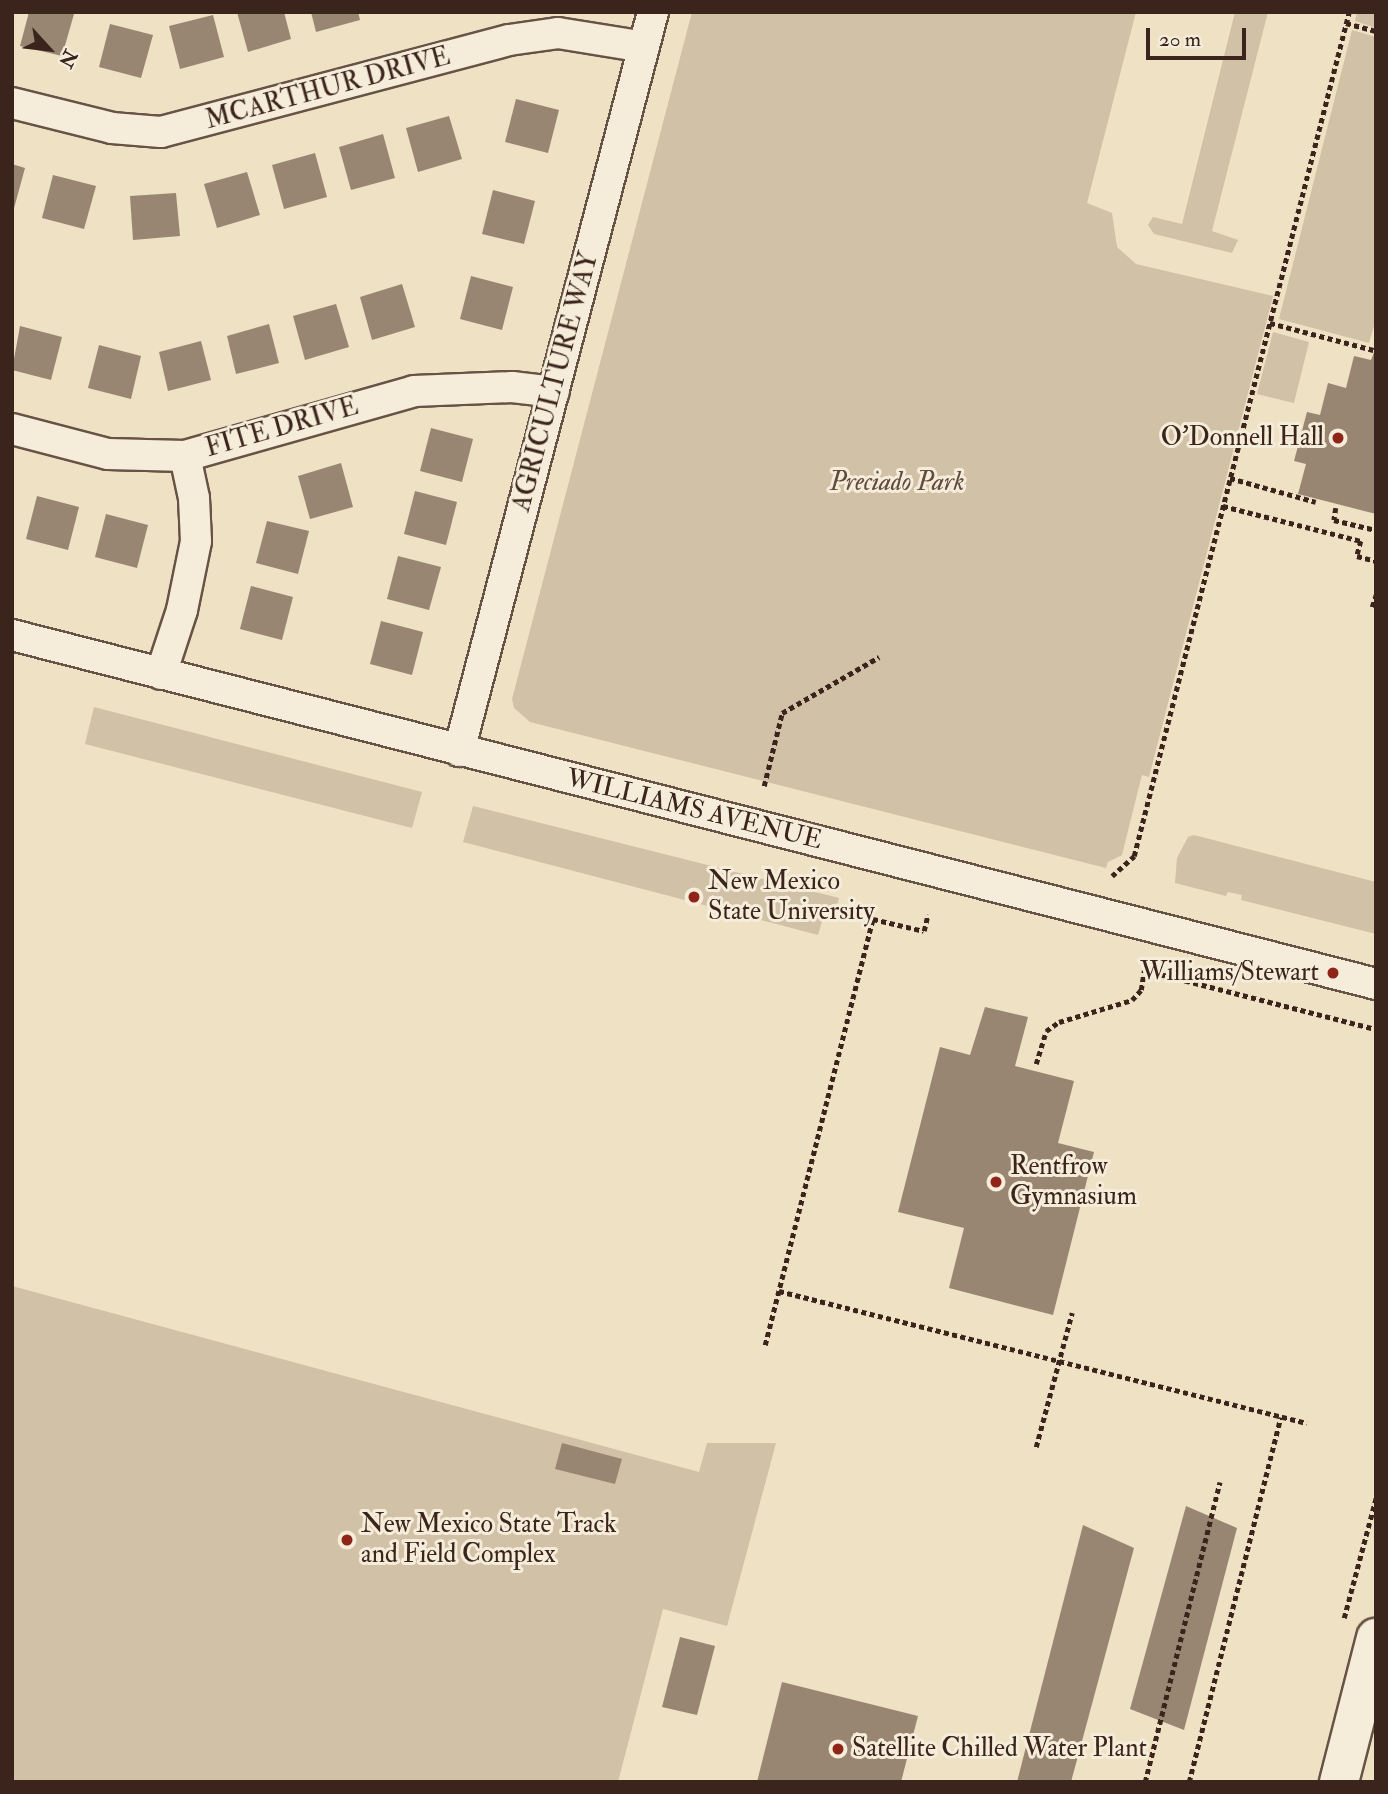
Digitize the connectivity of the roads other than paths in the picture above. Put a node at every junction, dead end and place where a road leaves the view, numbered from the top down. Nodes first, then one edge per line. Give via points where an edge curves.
1 (653, 12) edge
2 (644, 47) junction
3 (12, 103) edge
4 (554, 392) junction
5 (12, 429) edge
6 (185, 456) junction
7 (12, 635) edge
8 (161, 674) junction
9 (459, 751) junction
10 (1376, 984) edge
11 (1376, 1639) edge
12 (1339, 1782) edge

1 - 2 street, AGRICULTURE WAY
2 - 3 street, MCARTHUR DRIVE via 558,33 509,40 161,132 112,128
2 - 4 street, AGRICULTURE WAY
4 - 6 street, FITE DRIVE via 512,387 414,391
4 - 9 street, AGRICULTURE WAY
5 - 6 street, FITE DRIVE via 108,454
6 - 8 street via 194,498 196,541 182,610
7 - 8 street, WILLIAMS AVENUE
8 - 9 street, WILLIAMS AVENUE
9 - 10 street, WILLIAMS AVENUE
11 - 12 street

